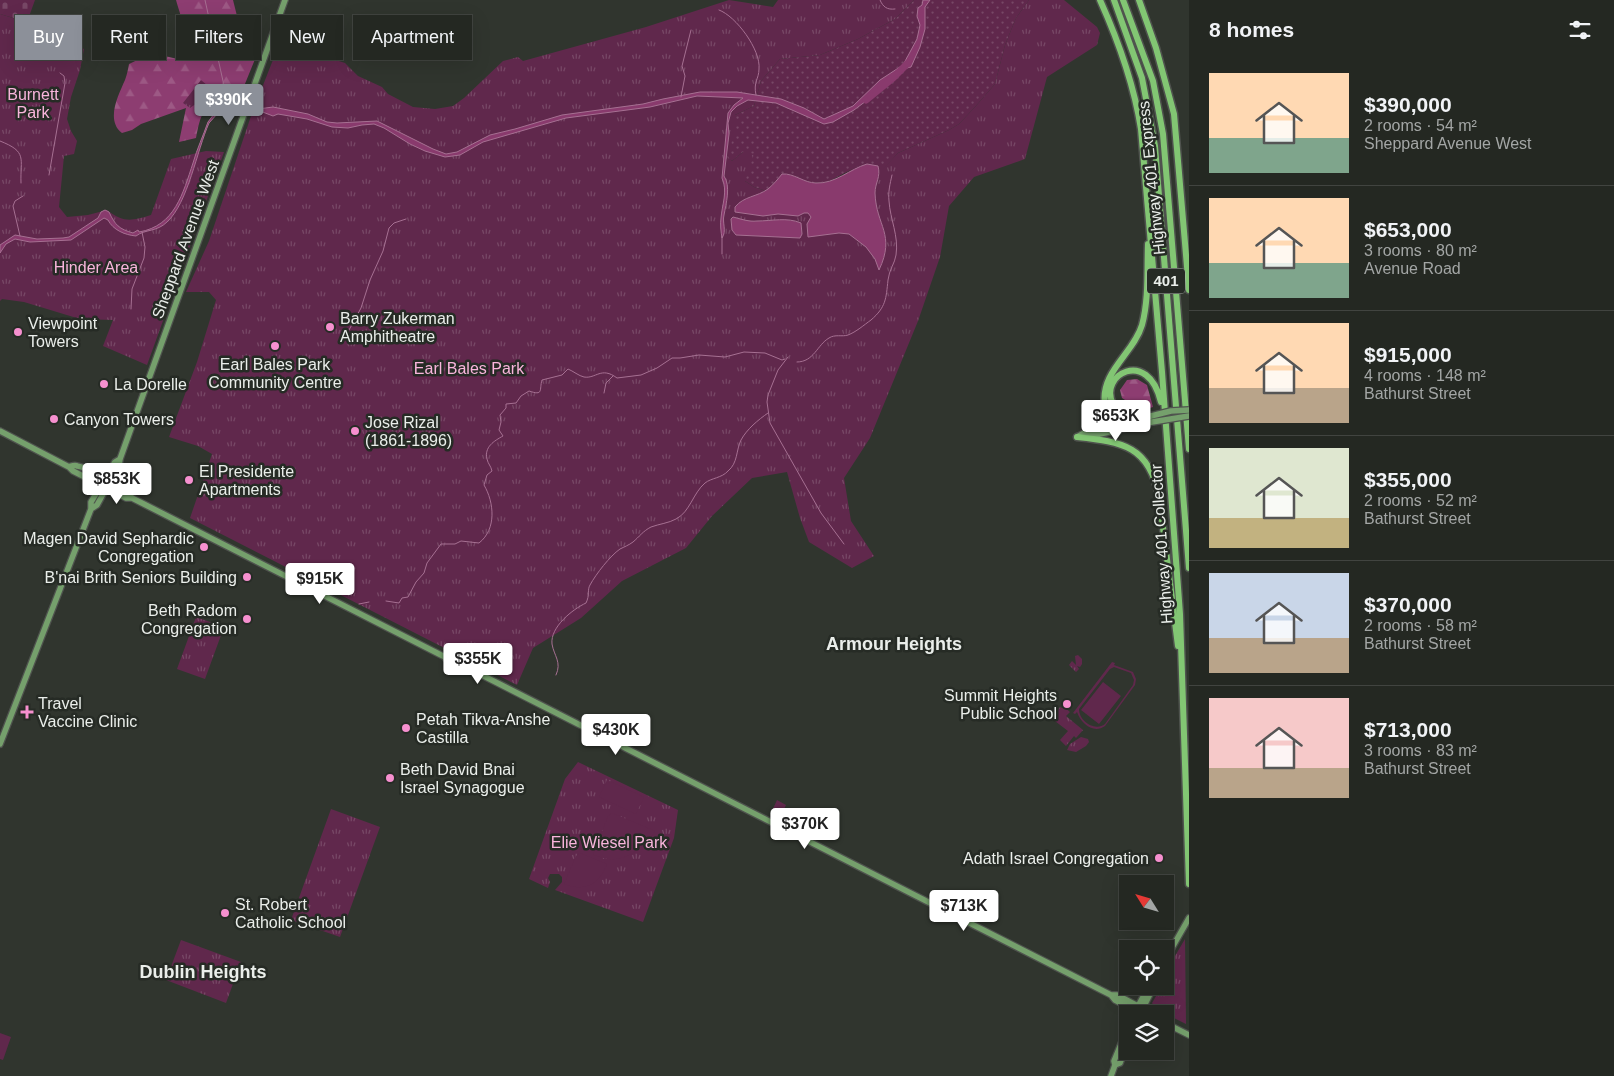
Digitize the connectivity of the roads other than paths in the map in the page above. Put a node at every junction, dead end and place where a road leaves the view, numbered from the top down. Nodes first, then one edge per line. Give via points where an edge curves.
1 (285, 0) edge
2 (1100, 0) edge
3 (1104, 0) edge
4 (1114, 0) edge
5 (1123, 0) edge
6 (1139, 0) edge
7 (1104, 10) junction
8 (1150, 231) junction
9 (1188, 259) edge
10 (1189, 290) edge
11 (1189, 410) edge
12 (1189, 416) edge
13 (1152, 419) junction
14 (1166, 422) junction
15 (1116, 428) junction
16 (0, 431) edge
17 (1077, 437) joint
18 (1189, 449) edge
19 (106, 483) junction
20 (1189, 568) edge
21 (1182, 662) junction
22 (0, 744) edge
23 (1189, 884) edge
24 (1189, 918) edge
25 (1174, 944) edge
26 (1130, 1005) edge
27 (1174, 1028) edge
28 (1189, 1035) edge
29 (1119, 1049) edge
30 (1121, 1060) edge
31 (1115, 1066) junction
32 (1111, 1076) edge

1 - 19 main road, Sheppard Avenue West via 120,459 114,462
2 - 7 highway, Highway 401 Collector / 401
3 - 7 highway
4 - 20 highway, Highway 401 Express / 401 via 1142,78 1155,146
5 - 18 highway, Highway 401 Express / 401 via 1153,81 1163,134
6 - 9 highway, 401 via 1174,114
7 - 8 highway, Highway 401 Collector / 401 via 1138,107
8 - 14 highway, Highway 401 Collector / 401
8 - 15 highway via 1146,310 1141,328 1111,374 1105,392 1106,410
9 - 10 highway, 401
11 - 13 main road, bridge via 1171,411
12 - 13 main road, bridge
13 - 14 highway via 1126,416 1115,408 1111,388 1121,374 1130,370 1140,371 1152,380 1161,399
13 - 15 main road
14 - 21 highway, Highway 401 Collector / 401
15 - 17 main road via 1086,432
16 - 19 main road via 69,466 77,465
17 - 21 highway via 1124,445 1146,462 1154,476
19 - 22 main road, Sheppard Avenue West via 91,502
19 - 26 main road via 445,657 464,670 468,668 1111,995 1117,995
21 - 23 highway, Highway 401 Collector / 401
24 - 25 main road
27 - 28 main road
29 - 31 main road
30 - 31 main road
31 - 32 main road

